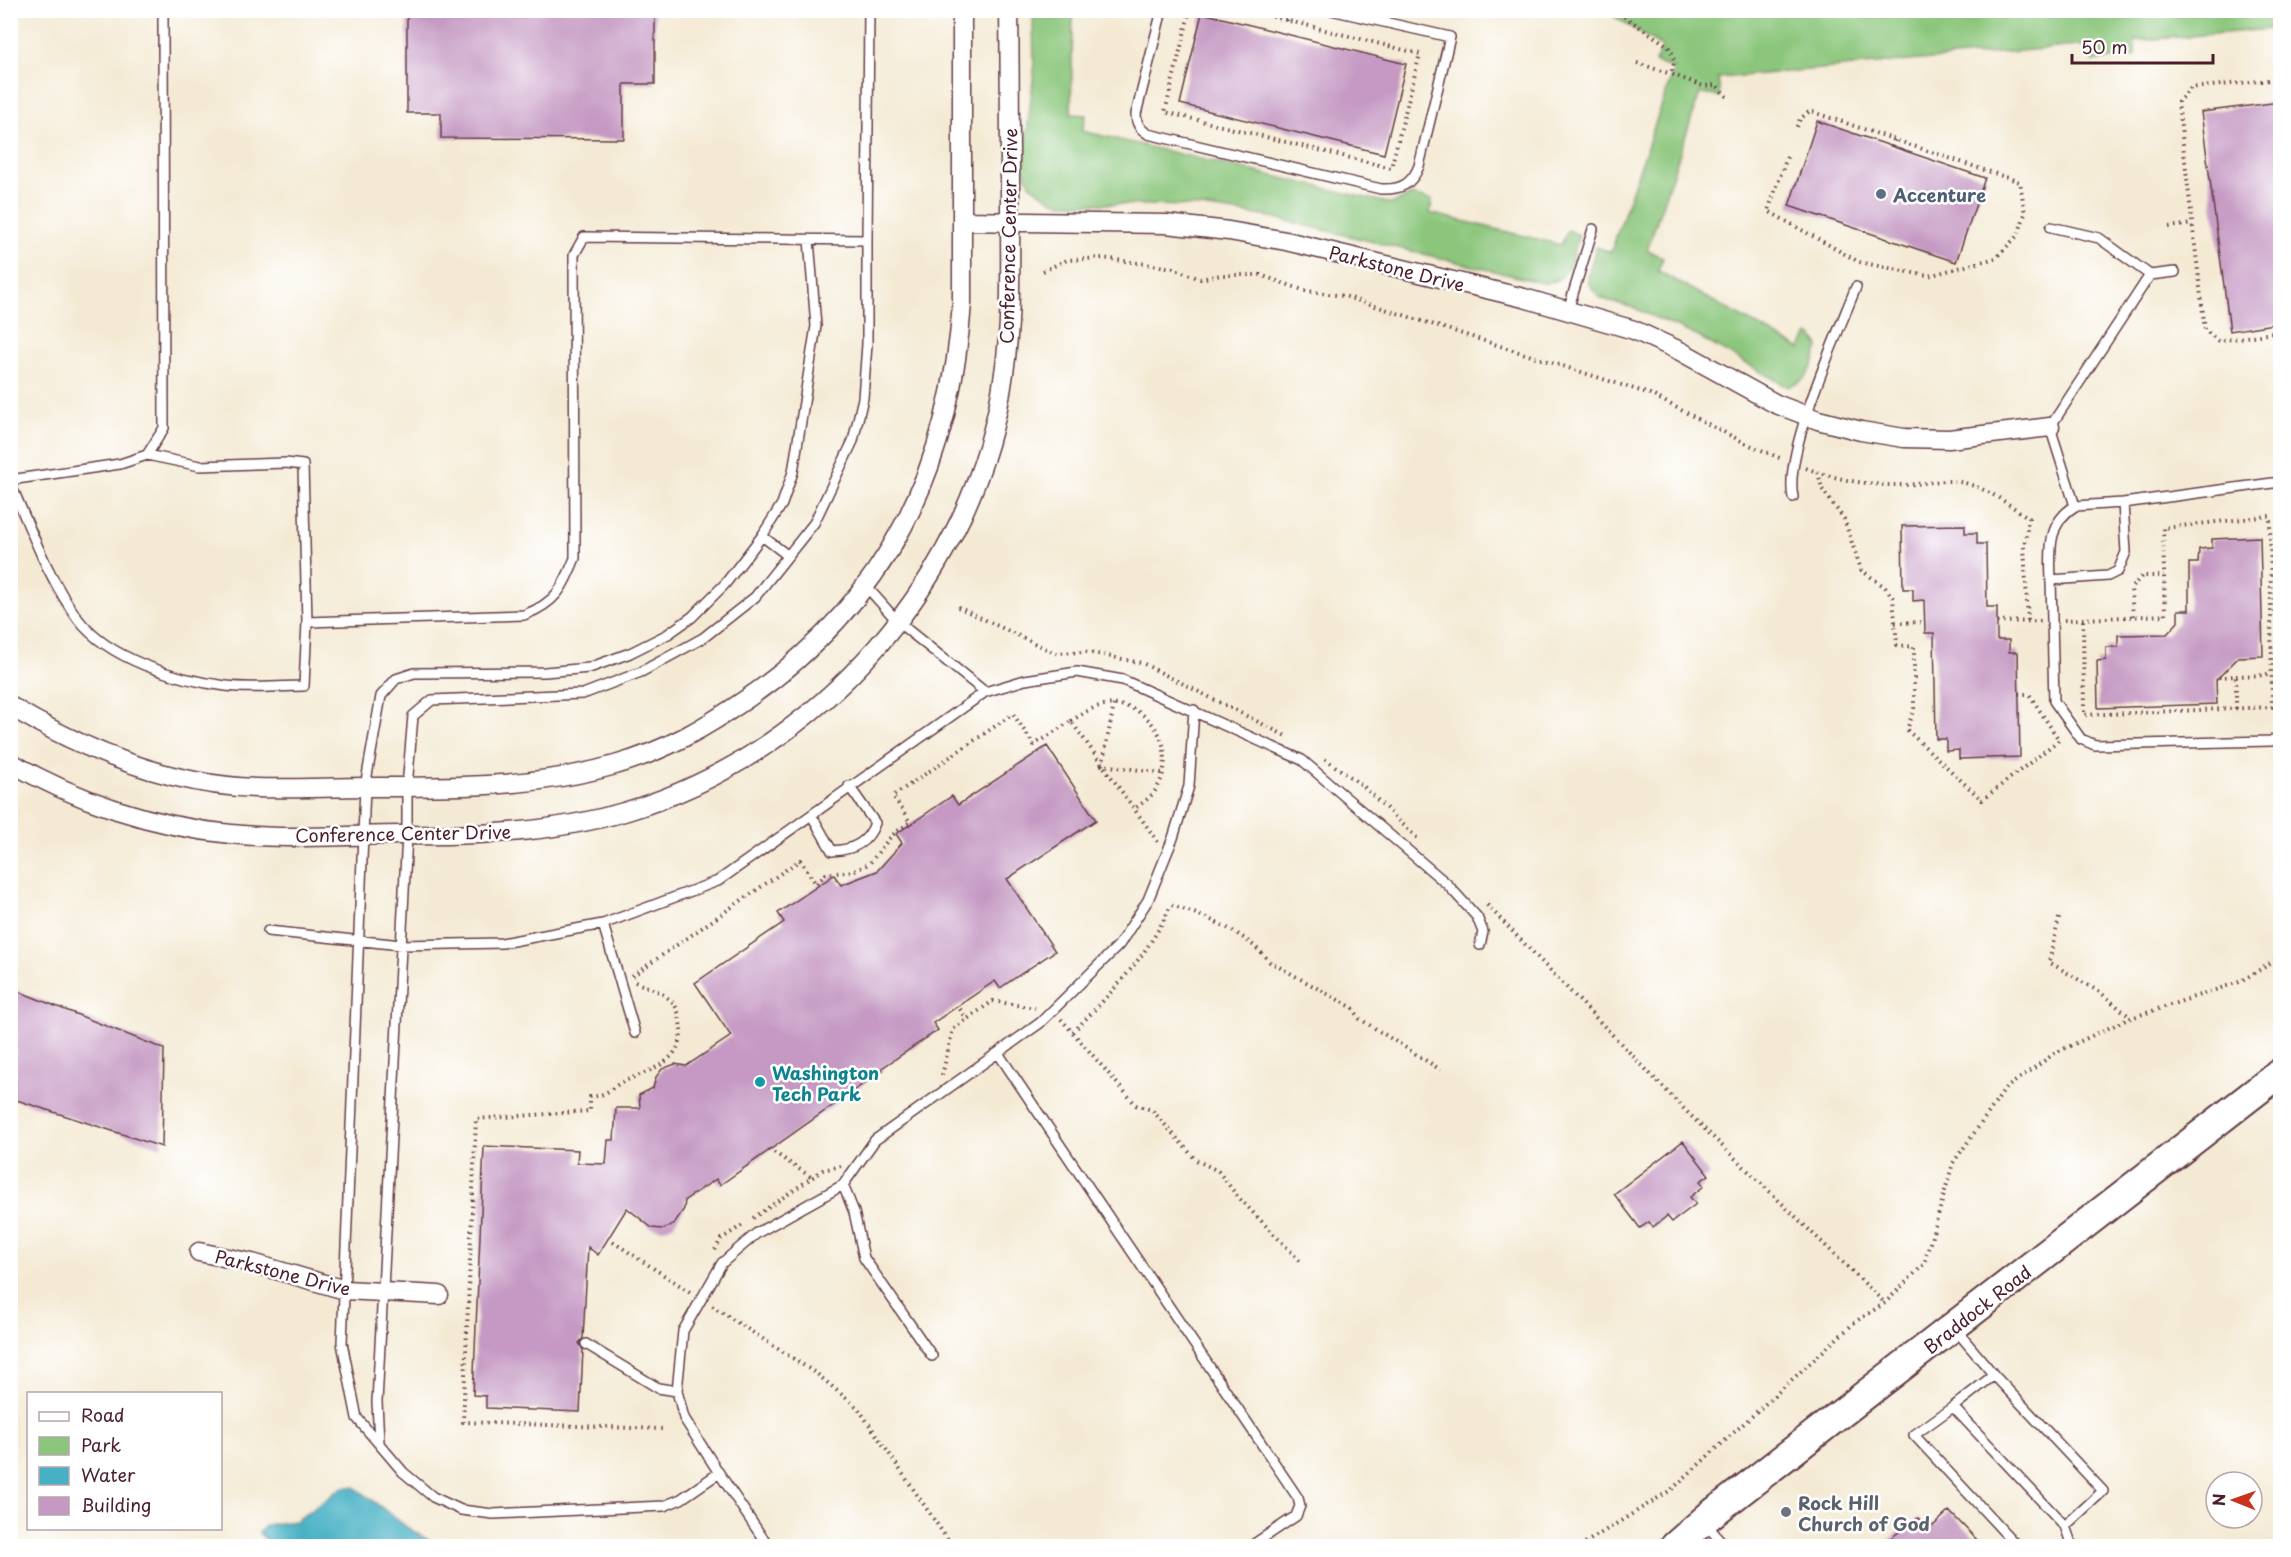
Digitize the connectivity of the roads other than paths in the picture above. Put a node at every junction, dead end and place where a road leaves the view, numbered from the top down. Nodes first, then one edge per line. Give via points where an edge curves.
1 (163, 10) edge
2 (869, 10) edge
3 (962, 10) edge
4 (1009, 10) edge
5 (1162, 10) edge
6 (1331, 10) edge
7 (963, 221) junction
8 (1010, 222) junction
9 (2051, 227) dead end
10 (1593, 229) dead end
11 (809, 240) junction
12 (867, 240) junction
13 (2175, 272) dead end
14 (2150, 275) junction
15 (1856, 287) dead end
16 (1568, 310) junction
17 (1807, 416) junction
18 (2050, 427) junction
19 (147, 455) junction
20 (10, 480) edge
21 (2280, 482) edge
22 (10, 489) edge
23 (1793, 497) dead end
24 (2123, 503) junction
25 (2075, 506) junction
26 (762, 536) junction
27 (787, 555) junction
28 (2051, 580) junction
29 (866, 586) junction
30 (307, 622) junction
31 (898, 622) junction
32 (985, 692) junction
33 (10, 706) edge
34 (1194, 710) junction
35 (2280, 736) edge
36 (10, 762) edge
37 (849, 786) junction
38 (364, 787) junction
39 (407, 788) junction
40 (812, 816) junction
41 (363, 835) junction
42 (407, 835) junction
43 (603, 924) junction
44 (268, 931) dead end
45 (359, 942) junction
46 (401, 945) junction
47 (1480, 945) dead end
48 (635, 1033) dead end
49 (998, 1053) junction
50 (2280, 1073) edge
51 (843, 1185) junction
52 (199, 1252) dead end
53 (345, 1290) junction
54 (384, 1293) junction
55 (439, 1295) dead end
56 (1953, 1328) junction
57 (585, 1344) dead end
58 (932, 1356) dead end
59 (1994, 1376) junction
60 (677, 1391) junction
61 (1953, 1407) junction
62 (379, 1442) junction
63 (719, 1473) junction
64 (1703, 1521) junction
65 (2065, 1526) junction
66 (768, 1546) edge
67 (1251, 1546) edge
68 (1675, 1546) edge
69 (1725, 1546) edge
70 (2018, 1546) edge
71 (2072, 1546) edge

1 - 19 lane via 164,428
2 - 12 lane
3 - 7 street
4 - 8 street, Conference Center Drive
5 - 6 lane via 1136,114 1142,130 1382,189 1399,188 1408,184 1419,166 1450,37
7 - 8 street, Parkstone Drive
7 - 29 street via 959,350 952,394 928,474 899,535
8 - 16 street, Parkstone Drive via 1166,224 1229,231 1286,241
8 - 31 street, Conference Center Drive via 1010,316 1004,375 993,426 951,537 926,583
9 - 14 lane via 2099,238
10 - 16 lane
11 - 12 lane
11 - 26 lane via 816,326 794,472 782,504
11 - 30 lane via 584,237 574,255 575,558 567,580 547,606 525,615
12 - 27 lane via 863,398 853,441 814,523
13 - 14 lane
14 - 18 lane
15 - 17 lane
16 - 17 street, Parkstone Drive via 1634,330 1776,404
17 - 18 street, Parkstone Drive via 1904,438 1949,439
17 - 23 lane via 1793,463
18 - 25 lane
19 - 20 lane via 120,464
19 - 30 lane via 200,466 286,462 303,465
21 - 24 lane
22 - 30 lane via 59,590 79,620 99,642 125,655 179,678 227,686 304,686
24 - 25 lane
24 - 28 lane via 2126,552 2118,571 2108,576
25 - 28 lane via 2061,518 2052,534
26 - 27 lane
26 - 38 lane via 725,584 692,616 668,634 630,653 589,668 414,673 396,679 381,696
27 - 39 lane via 755,597 703,638 605,687 583,694 432,700 413,716
28 - 35 lane via 2054,701 2081,739 2088,743 2271,741
29 - 31 lane
29 - 39 street via 792,667 694,734 657,751 562,778
31 - 32 lane
31 - 42 street, Conference Center Drive via 847,679 798,724 706,779 665,798 624,812 544,828 494,834
32 - 34 lane via 1025,680 1077,672 1123,680
32 - 37 lane
33 - 38 street via 73,742 116,760 170,775 254,788
34 - 47 lane via 1302,760 1345,795 1447,884 1477,916 1483,932
34 - 49 lane via 1189,786 1148,900 1119,945 1054,1010
36 - 41 street, Conference Center Drive via 97,802 185,828 235,835
37 - 40 lane
37 - 40 lane via 875,823 863,843 832,851
38 - 39 street
38 - 41 lane
39 - 42 lane
40 - 43 lane via 718,881
41 - 42 street, Conference Center Drive
41 - 45 lane
42 - 46 lane
43 - 46 lane via 502,944
43 - 48 lane
44 - 45 lane
45 - 46 lane
45 - 53 lane
46 - 54 lane
49 - 51 lane via 875,1140
49 - 67 lane via 1298,1498 1296,1516
50 - 56 main road, Braddock Road
51 - 58 lane via 854,1212 864,1258
51 - 60 lane via 757,1233 722,1263 683,1331
52 - 53 street, Parkstone Drive
53 - 54 street, Parkstone Drive
53 - 62 lane via 342,1343 357,1418
54 - 55 street, Parkstone Drive
54 - 62 lane via 377,1402
56 - 59 lane
56 - 64 main road, Braddock Road
57 - 60 lane via 658,1388
59 - 61 lane
59 - 65 lane via 2103,1491
60 - 63 lane via 684,1418
61 - 65 lane
61 - 70 lane via 1914,1435
62 - 63 lane via 403,1472 432,1497 460,1510 493,1514 664,1506
63 - 66 lane
64 - 68 main road, Braddock Road
64 - 69 lane
65 - 71 lane

